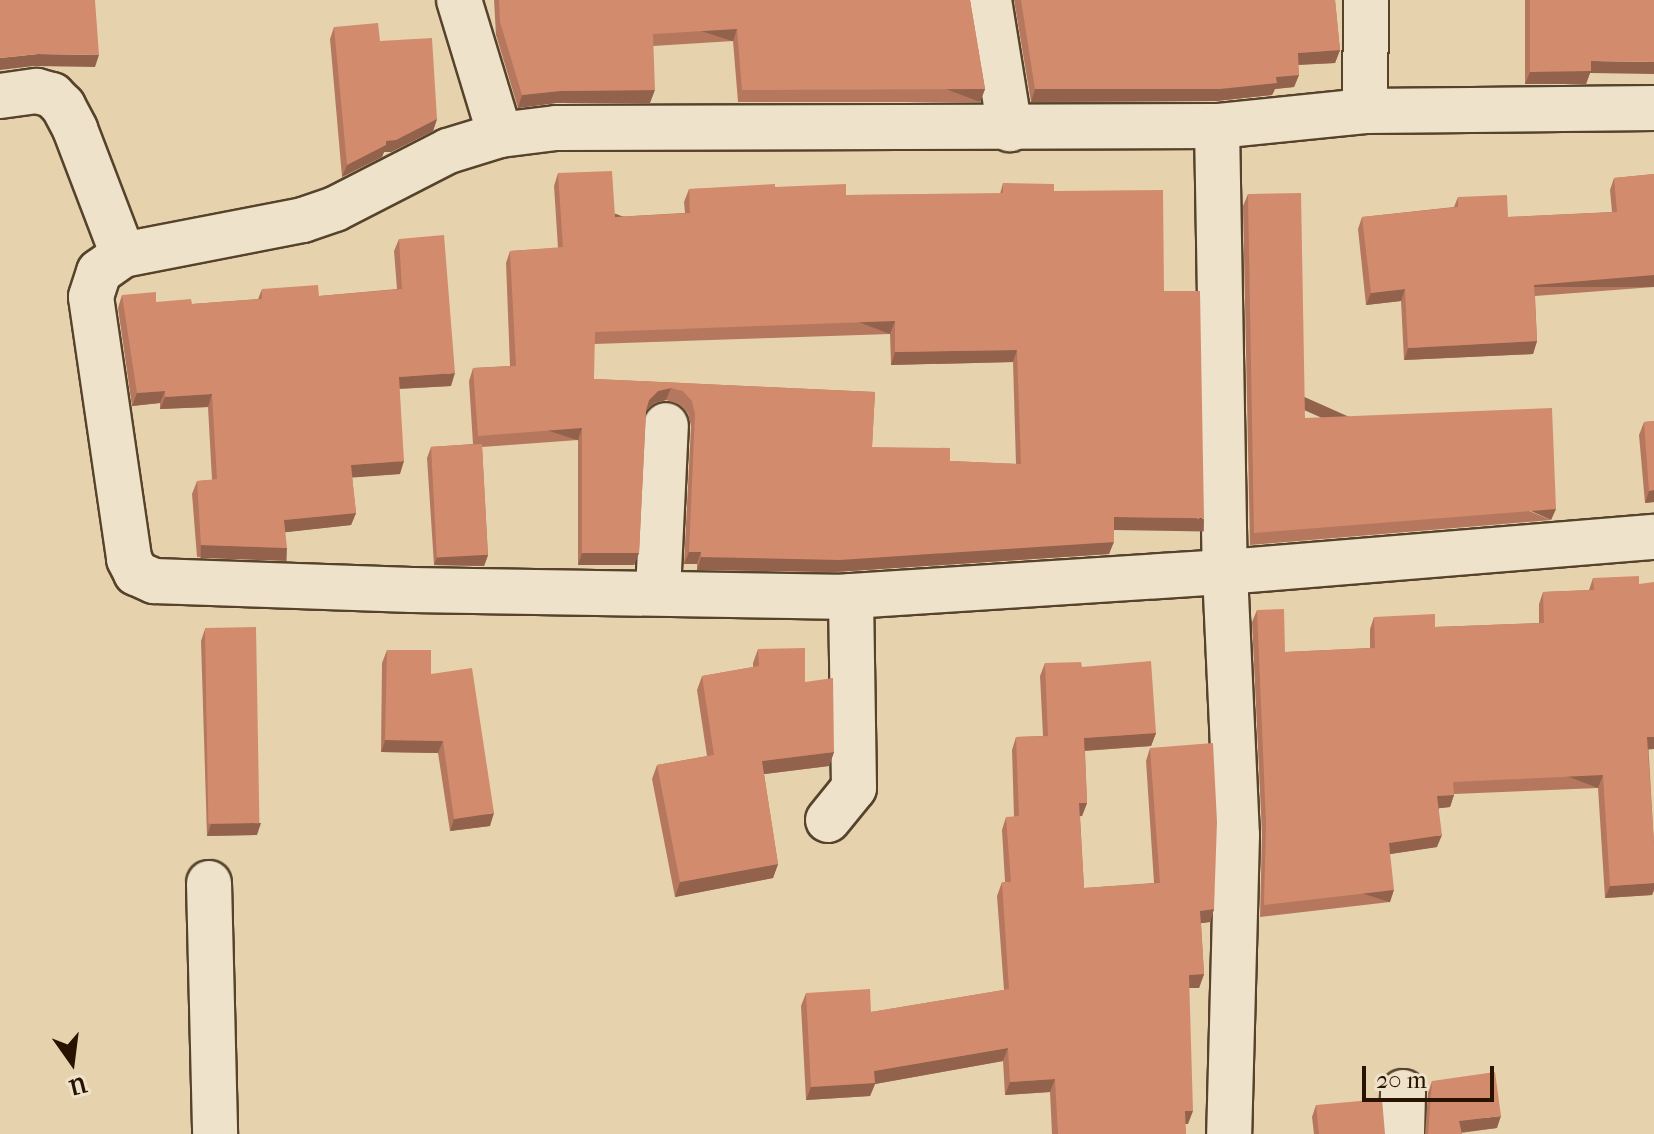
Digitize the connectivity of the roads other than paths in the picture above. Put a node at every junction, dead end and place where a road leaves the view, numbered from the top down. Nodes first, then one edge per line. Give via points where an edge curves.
1 (459, 0) edge
2 (989, 0) edge
3 (1366, 0) edge
4 (0, 96) edge
5 (1654, 108) edge
6 (1365, 111) junction
7 (1217, 126) junction
8 (1010, 129) junction
9 (500, 135) junction
10 (123, 255) junction
11 (666, 425) dead end
12 (1654, 537) edge
13 (1225, 572) junction
14 (658, 592) junction
15 (851, 596) junction
16 (828, 820) dead end
17 (209, 883) dead end
18 (215, 1134) edge
19 (1229, 1134) edge

1 - 9 street
2 - 8 street
3 - 6 street
4 - 10 street via 37,91 52,95 63,106
5 - 6 street
6 - 7 street
7 - 8 street
7 - 13 street
8 - 9 street via 556,128
9 - 10 street via 448,151 303,220
10 - 14 street via 99,272 91,297 129,559 136,573 169,582
11 - 14 street
12 - 13 street
13 - 15 street
13 - 19 street via 1237,835
14 - 15 street
15 - 16 street via 854,788
17 - 18 street

